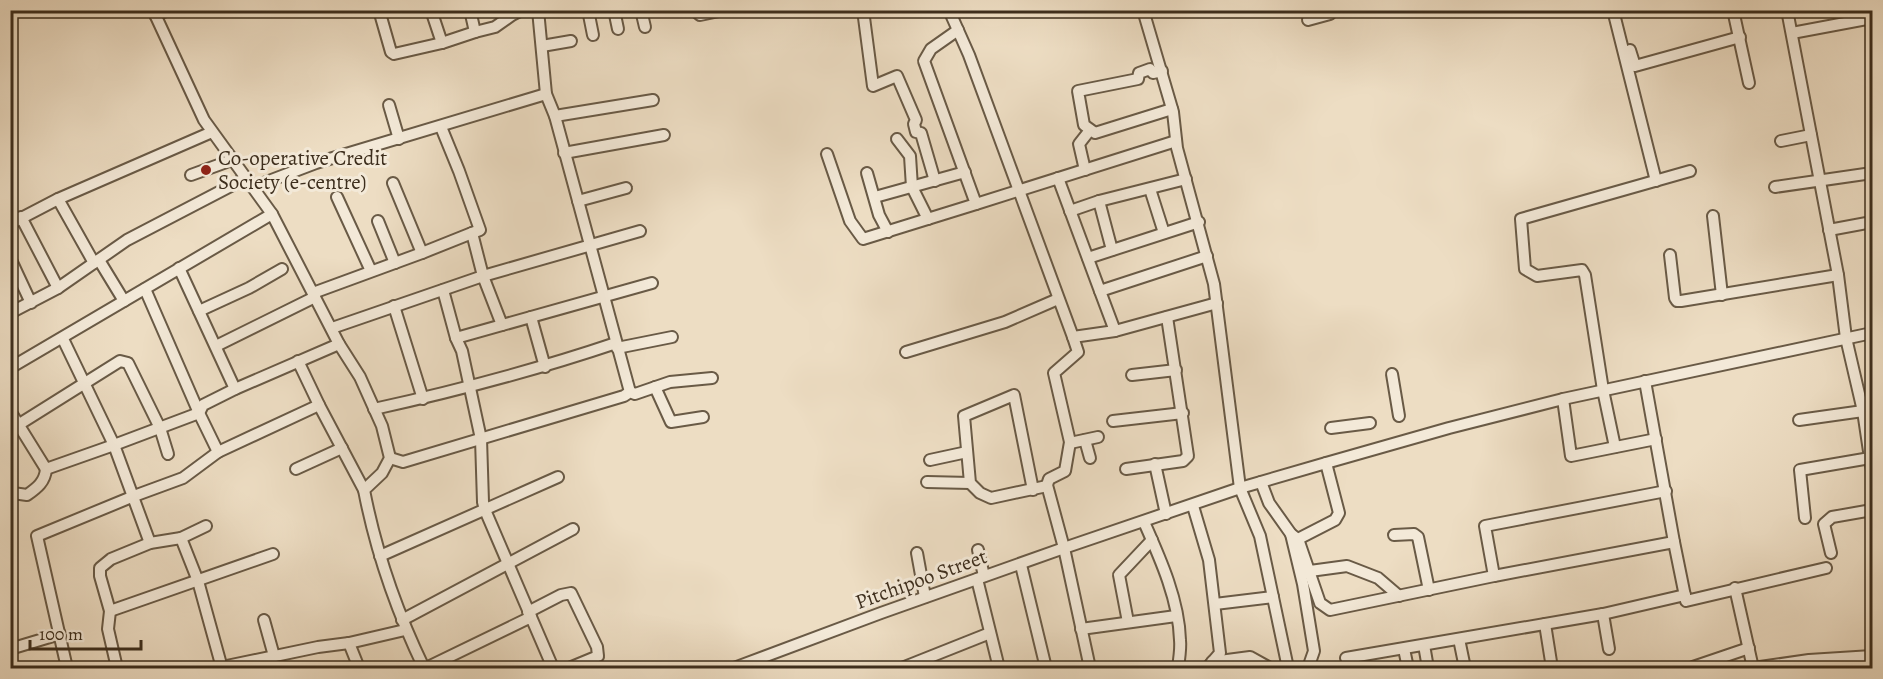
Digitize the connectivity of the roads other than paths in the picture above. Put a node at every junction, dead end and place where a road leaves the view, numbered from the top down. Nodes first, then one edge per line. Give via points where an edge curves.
1 (169, 10) edge
2 (379, 10) edge
3 (431, 10) edge
4 (470, 10) edge
5 (496, 10) edge
6 (522, 10) edge
7 (538, 10) edge
8 (588, 10) edge
9 (614, 10) edge
10 (641, 10) edge
11 (694, 10) edge
12 (724, 10) edge
13 (863, 10) edge
14 (950, 10) edge
15 (1143, 10) edge
16 (1333, 10) edge
17 (1733, 10) edge
18 (1787, 10) edge
19 (1616, 12) edge
20 (154, 13) edge
21 (1872, 18) edge
22 (1308, 20) dead end
23 (500, 22) junction
24 (645, 27) dead end
25 (618, 29) dead end
26 (958, 30) junction
27 (476, 32) junction
28 (1792, 33) junction
29 (593, 35) dead end
30 (1740, 38) junction
31 (571, 41) dead end
32 (442, 43) junction
33 (542, 46) junction
34 (1162, 71) junction
35 (1749, 83) dead end
36 (546, 94) junction
37 (653, 100) dead end
38 (389, 105) dead end
39 (1172, 109) junction
40 (555, 116) junction
41 (441, 127) junction
42 (1090, 130) junction
43 (212, 132) junction
44 (664, 135) dead end
45 (1811, 135) junction
46 (399, 139) junction
47 (897, 139) dead end
48 (1176, 141) junction
49 (1781, 141) dead end
50 (927, 152) junction
51 (564, 153) junction
52 (827, 154) dead end
53 (910, 156) junction
54 (232, 160) junction
55 (1085, 170) junction
56 (1690, 171) dead end
57 (965, 172) junction
58 (867, 173) dead end
59 (1872, 173) edge
60 (191, 175) dead end
61 (246, 178) junction
62 (1058, 178) junction
63 (1186, 178) junction
64 (1820, 180) junction
65 (934, 181) junction
66 (1656, 181) junction
67 (393, 183) dead end
68 (253, 187) junction
69 (912, 187) junction
70 (1775, 187) dead end
71 (626, 189) dead end
72 (1149, 189) junction
73 (1020, 191) junction
74 (875, 197) junction
75 (337, 198) dead end
76 (58, 199) junction
77 (578, 201) junction
78 (1099, 201) junction
79 (976, 204) junction
80 (1070, 211) junction
81 (272, 214) junction
82 (1713, 216) dead end
83 (21, 217) junction
84 (928, 219) junction
85 (378, 221) dead end
86 (1199, 222) junction
87 (1872, 222) edge
88 (10, 224) edge
89 (1829, 230) junction
90 (640, 231) dead end
91 (888, 232) junction
92 (472, 233) junction
93 (1164, 233) junction
94 (589, 246) junction
95 (1112, 250) junction
96 (422, 253) junction
97 (1670, 255) dead end
98 (1208, 256) junction
99 (10, 258) edge
100 (1088, 258) junction
101 (96, 262) junction
102 (394, 263) junction
103 (179, 268) junction
104 (282, 269) dead end
105 (371, 271) junction
106 (1838, 275) junction
107 (483, 276) junction
108 (652, 283) dead end
109 (58, 288) junction
110 (145, 289) junction
111 (444, 290) junction
112 (1100, 291) junction
113 (314, 295) junction
114 (1722, 295) junction
115 (604, 296) junction
116 (1058, 299) junction
117 (124, 301) junction
118 (31, 303) junction
119 (1217, 303) junction
120 (394, 306) junction
121 (199, 311) junction
122 (10, 314) edge
123 (531, 316) junction
124 (1167, 317) junction
125 (502, 325) junction
126 (332, 328) junction
127 (1115, 331) junction
128 (1872, 333) edge
129 (672, 337) dead end
130 (1073, 337) junction
131 (456, 338) junction
132 (1846, 338) junction
133 (63, 339) junction
134 (339, 344) junction
135 (216, 346) junction
136 (616, 346) junction
137 (906, 352) dead end
138 (298, 361) junction
139 (545, 367) junction
140 (10, 368) edge
141 (1176, 370) junction
142 (1392, 374) dead end
143 (1132, 375) dead end
144 (712, 378) dead end
145 (1645, 381) junction
146 (84, 385) junction
147 (655, 387) junction
148 (470, 388) junction
149 (235, 389) junction
150 (1603, 390) junction
151 (630, 392) junction
152 (423, 399) junction
153 (1563, 399) junction
154 (319, 405) junction
155 (374, 409) junction
156 (10, 411) edge
157 (1863, 411) junction
158 (199, 413) junction
159 (1183, 413) junction
160 (1399, 416) dead end
161 (703, 417) dead end
162 (1799, 420) dead end
163 (1113, 421) dead end
164 (1370, 423) dead end
165 (18, 425) junction
166 (160, 428) junction
167 (1331, 428) dead end
168 (1098, 437) dead end
169 (481, 439) junction
170 (1656, 439) junction
171 (1085, 440) junction
172 (1070, 443) junction
173 (114, 445) junction
174 (1615, 447) junction
175 (342, 448) junction
176 (218, 452) junction
177 (967, 452) junction
178 (168, 454) dead end
179 (390, 458) junction
180 (1090, 458) dead end
181 (1871, 458) edge
182 (930, 460) dead end
183 (1326, 463) junction
184 (1155, 464) junction
185 (46, 469) junction
186 (296, 469) dead end
187 (1126, 469) dead end
188 (1872, 470) edge
189 (558, 477) dead end
190 (927, 482) dead end
191 (1261, 482) junction
192 (970, 483) junction
193 (1047, 486) junction
194 (10, 487) edge
195 (1240, 488) junction
196 (364, 490) junction
197 (1033, 490) junction
198 (1666, 491) junction
199 (134, 496) junction
200 (1193, 506) junction
201 (485, 510) junction
202 (1872, 510) edge
203 (1166, 514) junction
204 (1805, 518) dead end
205 (1144, 522) junction
206 (206, 526) dead end
207 (573, 529) dead end
208 (1394, 535) dead end
209 (1294, 536) junction
210 (181, 538) junction
211 (1152, 540) junction
212 (1674, 542) junction
213 (150, 543) junction
214 (1064, 548) junction
215 (978, 550) dead end
216 (917, 553) dead end
217 (1832, 553) dead end
218 (273, 554) dead end
219 (380, 556) junction
220 (507, 563) junction
221 (1021, 565) junction
222 (1826, 568) dead end
223 (1310, 571) junction
224 (1494, 576) junction
225 (981, 578) junction
226 (198, 581) junction
227 (1734, 588) junction
228 (1429, 590) junction
229 (1685, 595) junction
230 (1399, 596) junction
231 (925, 597) junction
232 (1273, 597) junction
233 (1215, 604) junction
234 (110, 611) junction
235 (1603, 614) junction
236 (530, 615) junction
237 (1176, 616) junction
238 (264, 620) dead end
239 (1128, 622) junction
240 (1545, 624) junction
241 (404, 625) junction
242 (1081, 629) junction
243 (990, 633) junction
244 (60, 634) junction
245 (1459, 639) junction
246 (349, 643) junction
247 (1424, 645) junction
248 (1749, 648) junction
249 (10, 649) edge
250 (1404, 649) junction
251 (1609, 649) dead end
252 (1872, 656) edge
253 (1346, 658) dead end
254 (267, 661) edge
255 (1810, 664) edge
256 (1210, 665) edge
257 (1693, 667) dead end
258 (222, 668) edge
259 (1753, 668) edge
260 (67, 669) edge
261 (117, 669) edge
262 (217, 669) edge
263 (359, 669) edge
264 (425, 669) edge
265 (553, 669) edge
266 (570, 669) edge
267 (734, 669) edge
268 (902, 669) edge
269 (999, 669) edge
270 (1046, 669) edge
271 (1090, 669) edge
272 (1178, 669) edge
273 (1270, 669) edge
274 (1288, 669) edge
275 (1308, 669) edge
276 (1408, 669) edge
277 (1428, 669) edge
278 (1465, 669) edge
279 (1552, 669) edge

1 - 20 street
2 - 32 street via 394,54
3 - 32 street
4 - 27 street
5 - 23 street
6 - 23 street
7 - 33 street
8 - 29 street
9 - 25 street
10 - 24 street
11 - 12 street via 700,15
13 - 50 street via 873,86 897,76
14 - 26 street
15 - 34 street
16 - 22 street
17 - 30 street
18 - 28 street
19 - 30 street via 1635,66
19 - 66 street
20 - 43 street
21 - 28 street
23 - 27 street
26 - 57 street via 931,49 924,61
26 - 73 street
27 - 32 street
28 - 45 street
30 - 35 street
31 - 33 street
33 - 36 street
34 - 39 street
34 - 42 street via 1145,70 1138,79 1078,91 1084,125
36 - 40 street
36 - 41 street
37 - 40 street
38 - 46 street
39 - 42 street via 1095,133
39 - 48 street
40 - 51 street
41 - 46 street
41 - 92 street via 480,230
42 - 55 street via 1079,144
43 - 54 street
43 - 76 street
44 - 51 street
45 - 49 street
45 - 64 street
46 - 68 street via 316,163
47 - 53 street
48 - 55 street
48 - 63 street
50 - 53 street
50 - 65 street
51 - 77 street
52 - 91 street via 850,221 863,239
53 - 69 street
54 - 60 street
54 - 61 street
55 - 62 street
56 - 66 street
57 - 65 street
57 - 79 street
58 - 74 street
59 - 64 street
61 - 68 street
61 - 101 street via 127,240
62 - 73 street
62 - 80 street
63 - 72 street
63 - 86 street
64 - 70 street
64 - 89 street
65 - 69 street
66 - 150 street via 1521,219 1525,269 1537,276 1581,270 1585,275
67 - 96 street
68 - 81 street
69 - 74 street
69 - 84 street
71 - 77 street
72 - 78 street
72 - 93 street
73 - 79 street
73 - 116 street
74 - 91 street
75 - 105 street
76 - 83 street
76 - 101 street
77 - 94 street
78 - 80 street
78 - 95 street
79 - 84 street
80 - 100 street
81 - 103 street
81 - 113 street
82 - 114 street
83 - 88 street
83 - 109 street
84 - 91 street
85 - 102 street
86 - 93 street
86 - 98 street
87 - 89 street
89 - 106 street
90 - 94 street
92 - 96 street
92 - 107 street
93 - 95 street
94 - 107 street
94 - 115 street
95 - 100 street
96 - 102 street
97 - 114 street via 1677,301
98 - 112 street
98 - 119 street
99 - 118 street
100 - 112 street
101 - 109 street
101 - 117 street
102 - 105 street
103 - 110 street
103 - 121 street
104 - 121 street
105 - 113 street
106 - 114 street
106 - 132 street
107 - 111 street
107 - 125 street
108 - 115 street
109 - 118 street
110 - 117 street
110 - 158 street
111 - 120 street
111 - 131 street
112 - 127 street
113 - 126 street
113 - 135 street
115 - 123 street
115 - 136 street
116 - 130 street
116 - 137 street via 1005,322
117 - 133 street
118 - 122 street
119 - 124 street
119 - 195 street
120 - 126 street
120 - 152 street
121 - 135 street
123 - 125 street
123 - 139 street
124 - 127 street
124 - 141 street
125 - 131 street
126 - 134 street
127 - 130 street
128 - 132 street
129 - 136 street
130 - 172 street via 1078,352 1054,373
131 - 148 street
132 - 145 street
132 - 157 street
133 - 140 street
133 - 146 street
134 - 138 street
134 - 155 street
135 - 149 street
136 - 139 street
136 - 151 street
138 - 149 street
138 - 154 street
139 - 148 street
141 - 143 street
141 - 159 street
142 - 160 street
144 - 147 street
145 - 150 street
145 - 170 street
146 - 165 street
146 - 166 street via 124,362
146 - 173 street
147 - 151 street
147 - 161 street via 671,422
148 - 152 street
148 - 169 street
149 - 158 street via 203,405
150 - 153 street
150 - 174 street
151 - 169 street
152 - 155 street
153 - 174 street via 1571,456
153 - 183 street
154 - 175 street
154 - 176 street
155 - 179 street
156 - 165 street
157 - 162 street
157 - 181 street
158 - 166 street
158 - 176 street
159 - 163 street
159 - 184 street via 1188,456
164 - 167 street
165 - 185 street
166 - 173 street
166 - 178 street
168 - 171 street
169 - 179 street via 403,462
169 - 201 street
170 - 174 street
170 - 198 street
171 - 172 street
171 - 180 street
172 - 193 street via 1065,471 1049,479
173 - 185 street
173 - 199 street
175 - 186 street
175 - 196 street
176 - 199 street via 183,477
177 - 182 street
177 - 192 street
177 - 197 street via 964,416 1014,395
179 - 196 street via 382,473
181 - 188 street
181 - 204 street via 1800,471
183 - 191 street
183 - 209 street via 1339,513 1335,519
184 - 187 street
184 - 203 street
185 - 194 street via 45,478 27,495 13,493
189 - 201 street
190 - 192 street
191 - 195 street
191 - 209 street via 1269,503
192 - 197 street via 980,494 991,498
193 - 197 street
193 - 214 street
195 - 200 street
195 - 232 street via 1260,536
196 - 219 street
198 - 212 street
198 - 224 street via 1485,526
199 - 213 street
199 - 244 street via 38,536
200 - 203 street
200 - 233 street via 1209,560
201 - 219 street
201 - 220 street
202 - 217 street via 1832,517 1824,524
203 - 205 street
205 - 211 street
205 - 214 street
206 - 210 street
207 - 220 street
208 - 228 street via 1418,537
209 - 223 street
209 - 275 street via 1314,651
210 - 213 street
210 - 226 street
211 - 237 street via 1165,570
211 - 239 street via 1119,574
212 - 224 street
212 - 229 street
213 - 234 street via 111,559 100,568
214 - 221 street
214 - 242 street
215 - 225 street
216 - 231 street
218 - 226 street
219 - 241 street
220 - 236 street
220 - 241 street
221 - 225 street, Pitchipoo Street
221 - 270 street, Pitchipoo Street
222 - 227 street
223 - 230 street via 1347,566 1378,578
223 - 230 street via 1320,603 1330,610
224 - 228 street
225 - 231 street, Pitchipoo Street
225 - 243 street
226 - 234 street
226 - 258 street
227 - 229 street via 1686,601
227 - 248 street
228 - 230 street
229 - 235 street
231 - 267 street, Pitchipoo Street
232 - 233 street
232 - 274 street
233 - 256 street via 1220,653
234 - 261 street via 108,629
235 - 240 street
235 - 251 street
236 - 264 street
236 - 265 street
236 - 266 street via 571,593 598,656
237 - 239 street
237 - 272 street via 1180,640
238 - 254 street
239 - 242 street
240 - 245 street
240 - 279 street
241 - 246 street
241 - 264 street
242 - 271 street
243 - 268 street
243 - 269 street
244 - 249 street
244 - 260 street
245 - 247 street
245 - 278 street
246 - 254 street
246 - 263 street
247 - 250 street
247 - 277 street
248 - 257 street
248 - 259 street
250 - 253 street
250 - 276 street
252 - 255 street
254 - 258 street
255 - 259 street
256 - 273 street via 1250,657
258 - 262 street

